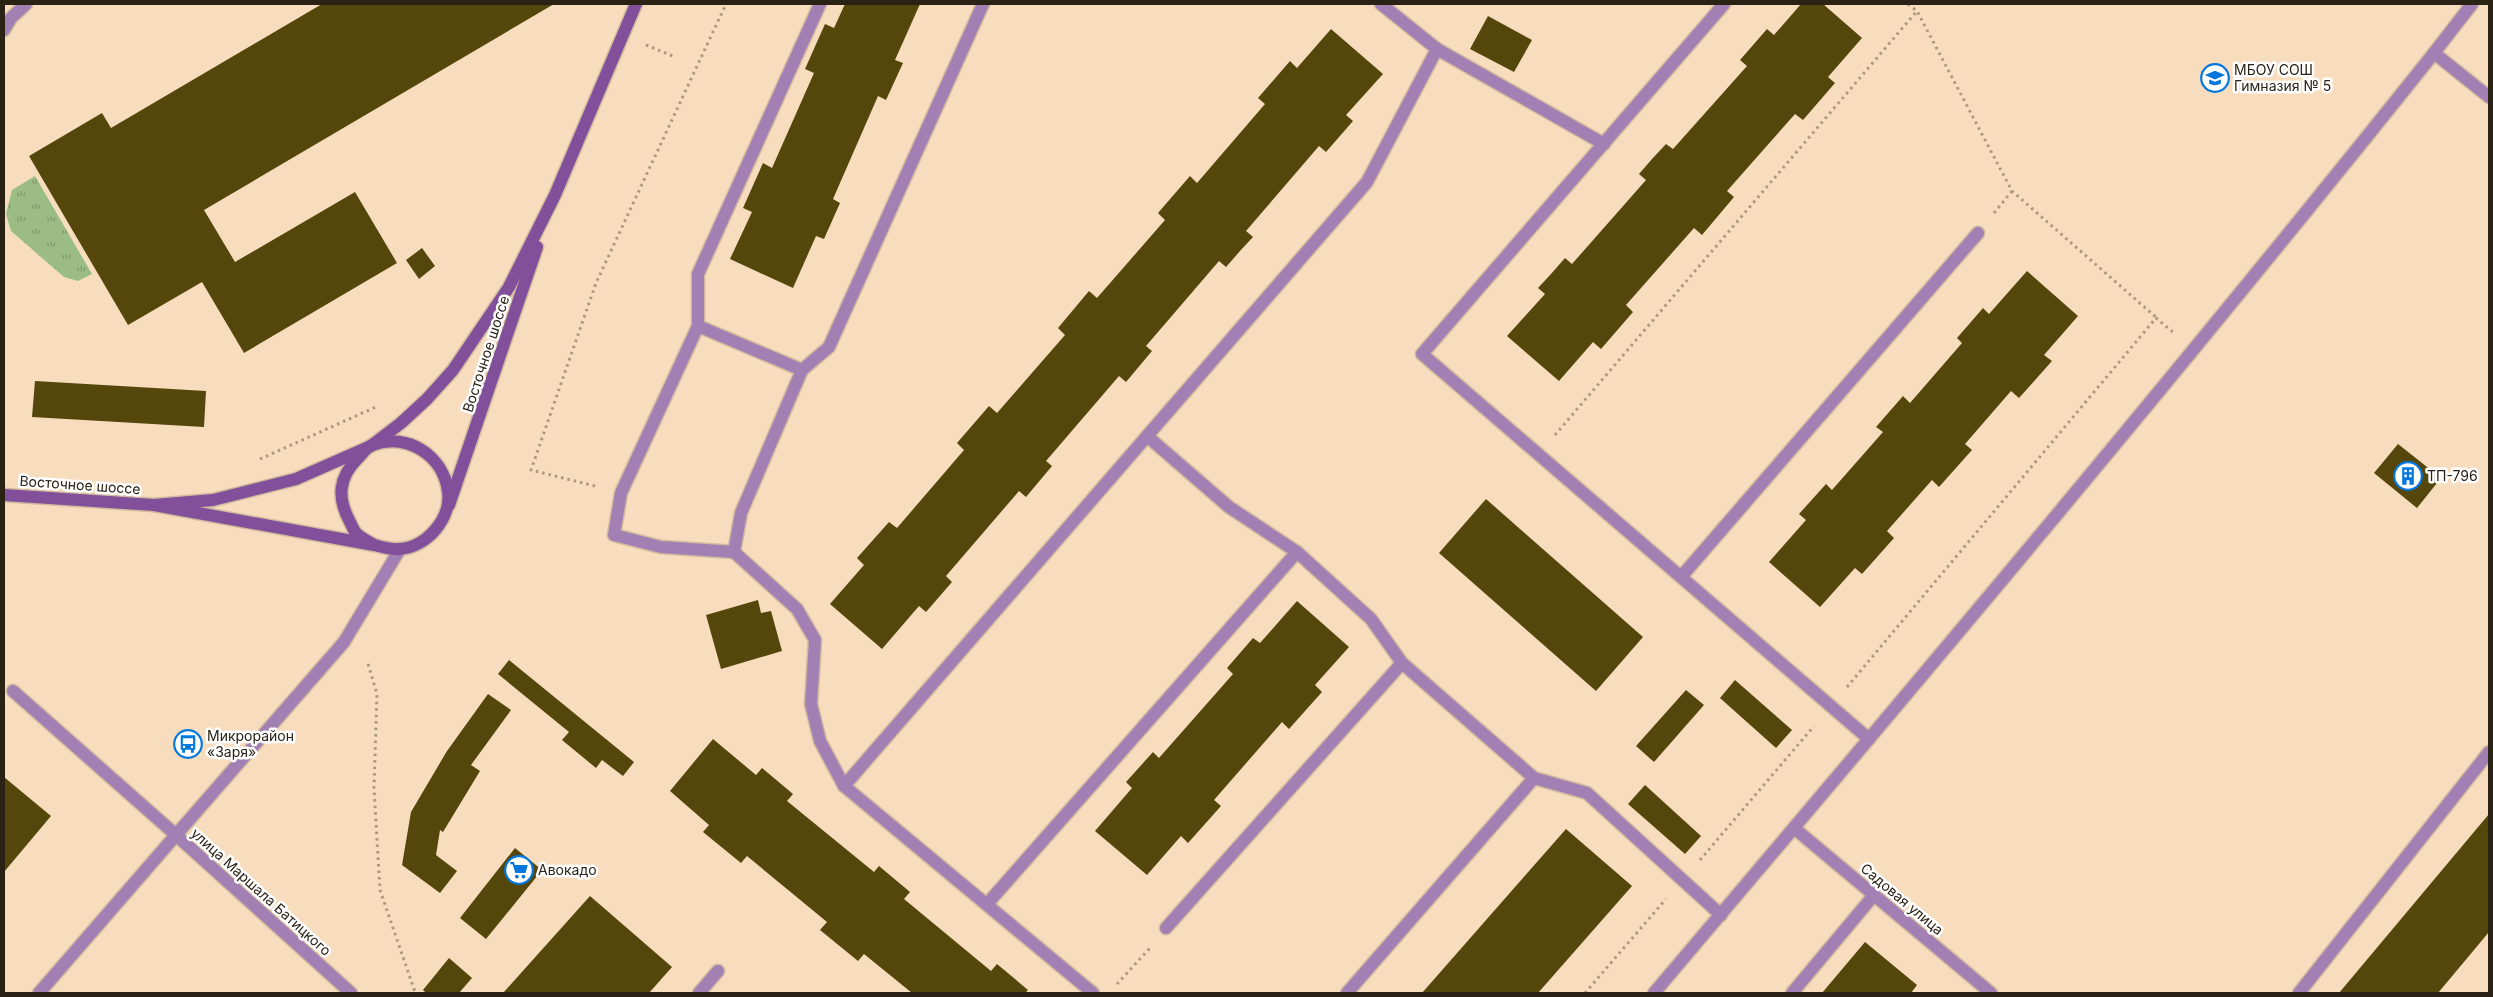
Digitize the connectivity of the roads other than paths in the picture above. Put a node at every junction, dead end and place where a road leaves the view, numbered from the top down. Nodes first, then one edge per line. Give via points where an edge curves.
1 (26, 4) edge
2 (636, 4) edge
3 (820, 4) edge
4 (983, 4) edge
5 (1381, 4) edge
6 (1724, 4) edge
7 (2472, 4) edge
8 (4, 30) edge
9 (1437, 49) junction
10 (2434, 53) junction
11 (2489, 97) edge
12 (1604, 144) junction
13 (554, 195) junction
14 (1978, 233) dead end
15 (698, 326) junction
16 (802, 370) junction
17 (1147, 436) junction
18 (370, 446) junction
19 (4, 495) edge
20 (154, 504) junction
21 (442, 521) junction
22 (374, 545) junction
23 (400, 550) junction
24 (734, 552) junction
25 (1297, 552) junction
26 (1681, 577) junction
27 (1402, 663) junction
28 (14, 691) dead end
29 (1869, 739) junction
30 (2489, 752) edge
31 (1534, 778) junction
32 (844, 786) junction
33 (1794, 828) junction
34 (176, 835) junction
35 (1874, 895) junction
36 (987, 904) junction
37 (1721, 915) junction
38 (1166, 928) road end
39 (718, 971) dead end
40 (39, 993) edge
41 (351, 993) edge
42 (699, 993) edge
43 (1093, 993) edge
44 (1347, 993) edge
45 (1654, 993) edge
46 (1792, 993) edge
47 (1991, 993) edge
48 (2299, 993) edge

1 - 8 street
2 - 13 main road, Восточное шоссе
3 - 15 street via 698,274
4 - 16 street via 829,347
5 - 9 street
6 - 12 street
7 - 10 street
9 - 12 street
9 - 17 street via 1367,182
10 - 11 street
10 - 29 street
12 - 26 street via 1422,354
13 - 18 main road, Восточное шоссе via 509,287 453,370 401,423
13 - 21 main road, Восточное шоссе via 457,488
14 - 26 street
15 - 16 street
15 - 24 street via 621,493 614,535 661,547
16 - 24 street via 740,513
17 - 25 street via 1229,507
17 - 32 street
18 - 20 main road, Восточное шоссе via 296,478 252,492 213,500
18 - 21 main road via 407,442 430,454 446,477 449,499
18 - 22 main road via 348,467 341,486 342,506 356,534
19 - 20 main road, Восточное шоссе
20 - 22 main road, Восточное шоссе
21 - 23 main road via 423,542
22 - 23 main road
23 - 34 street, улица Маршала Батицкого via 344,642
24 - 32 street via 798,609 815,640 812,704 820,741
25 - 27 street via 1371,620
25 - 36 street
26 - 29 street
27 - 31 street
27 - 38 street
28 - 34 street
29 - 33 street
30 - 48 street
31 - 37 street via 1587,793
31 - 44 street
32 - 36 street
33 - 35 street, Садовая улица
33 - 37 street
34 - 40 street
34 - 41 street, улица Маршала Батицкого
35 - 46 street
35 - 47 street, Садовая улица
36 - 43 street
37 - 45 street
39 - 42 street

